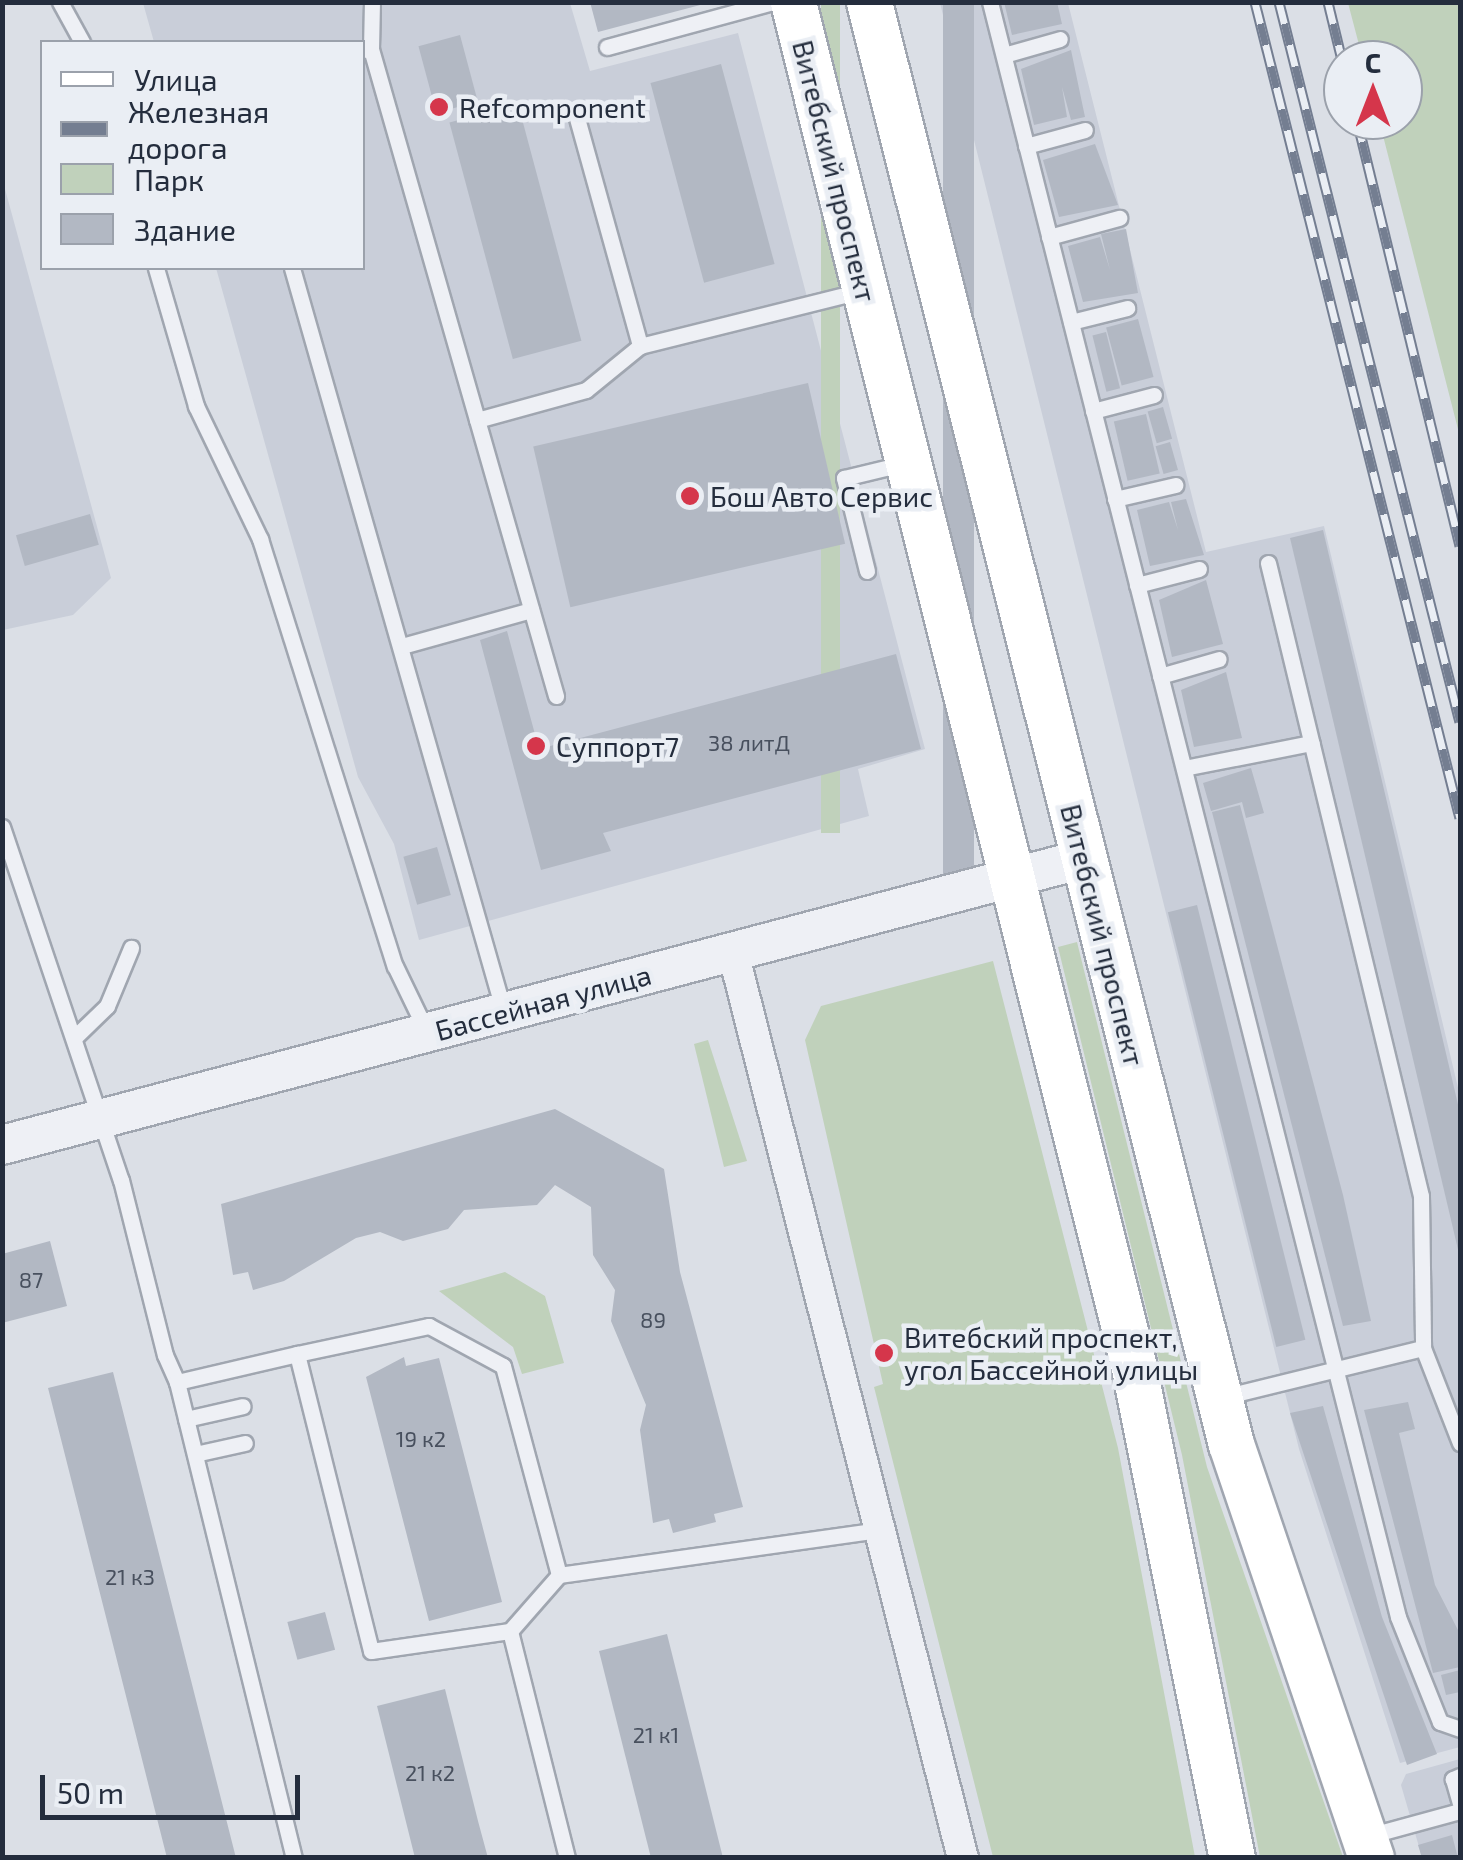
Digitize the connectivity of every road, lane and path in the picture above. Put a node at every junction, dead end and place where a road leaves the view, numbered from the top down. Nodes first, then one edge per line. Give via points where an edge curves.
1 (60, 2) edge
2 (372, 2) edge
3 (773, 2) edge
4 (792, 2) edge
5 (870, 2) edge
6 (990, 2) edge
7 (1060, 39) dead end
8 (81, 40) edge
9 (607, 47) dead end
10 (367, 50) edge
11 (1004, 55) junction
12 (575, 111) dead end
13 (1085, 130) dead end
14 (1026, 146) junction
15 (1118, 218) dead end
16 (1049, 236) junction
17 (157, 270) edge
18 (293, 270) edge
19 (865, 290) junction
20 (1127, 308) dead end
21 (1071, 322) junction
22 (640, 346) junction
23 (1154, 395) dead end
24 (1093, 411) junction
25 (477, 420) junction
26 (910, 462) junction
27 (1175, 485) dead end
28 (1115, 499) junction
29 (1268, 563) dead end
30 (1199, 569) dead end
31 (867, 572) dead end
32 (1137, 585) junction
33 (531, 610) junction
34 (402, 646) junction
35 (1219, 659) dead end
36 (1160, 676) junction
37 (556, 696) dead end
38 (1312, 743) junction
39 (1184, 768) junction
40 (2, 826) edge
41 (1083, 859) junction
42 (1012, 878) junction
43 (130, 948) dead end
44 (733, 952) junction
45 (504, 1012) junction
46 (427, 1033) junction
47 (76, 1036) junction
48 (100, 1119) junction
49 (2, 1144) edge
50 (1423, 1348) junction
51 (297, 1354) junction
52 (1334, 1370) junction
53 (177, 1382) junction
54 (1220, 1398) junction
55 (243, 1406) dead end
56 (186, 1419) junction
57 (245, 1442) dead end
58 (1460, 1442) edge
59 (195, 1454) junction
60 (880, 1530) junction
61 (560, 1575) junction
62 (510, 1631) junction
63 (1460, 1729) edge
64 (1460, 1776) edge
65 (1460, 1803) edge
66 (1460, 1811) edge
67 (1368, 1848) edge
68 (294, 1858) edge
69 (568, 1858) edge
70 (963, 1858) edge
71 (1232, 1858) edge

1 - 8 lane
2 - 10 lane
3 - 9 lane
4 - 19 main road, Витебский проспект
5 - 41 main road, Витебский проспект
6 - 11 lane
7 - 11 lane
10 - 25 lane
11 - 14 lane
12 - 22 lane
13 - 14 lane
14 - 16 lane
15 - 16 lane
16 - 21 lane
17 - 46 lane via 196,406 260,538 395,966
18 - 34 lane
19 - 22 lane
19 - 26 main road, Витебский проспект
20 - 21 lane
21 - 24 lane
22 - 25 lane via 586,390
23 - 24 lane
24 - 28 lane
25 - 33 lane
26 - 31 lane via 844,478
26 - 42 main road, Витебский проспект
27 - 28 lane
28 - 32 lane
29 - 38 lane
30 - 32 lane
32 - 36 lane
33 - 34 lane
33 - 37 lane
34 - 45 lane
35 - 36 lane
36 - 39 lane
38 - 39 lane
38 - 50 lane via 1421,1196
39 - 52 lane
40 - 47 lane
41 - 42 street, Бассейная улица
41 - 54 main road, Витебский проспект
42 - 44 street, Бассейная улица
42 - 71 main road, Витебский проспект via 1156,1464
43 - 47 lane via 107,1006
44 - 45 street, Бассейная улица
44 - 60 street
45 - 46 street, Бассейная улица
46 - 48 street, Бассейная улица
47 - 48 lane
48 - 49 street, Бассейная улица
48 - 53 lane
50 - 52 lane
50 - 58 lane
51 - 53 lane
51 - 61 lane via 429,1326 503,1366
51 - 62 lane via 371,1651
52 - 54 lane
52 - 63 lane via 1398,1618 1440,1722
53 - 56 lane
54 - 67 main road, Витебский проспект
55 - 56 lane
56 - 59 lane
57 - 59 lane
59 - 68 lane
60 - 61 lane
60 - 70 street
61 - 62 lane
62 - 69 lane
64 - 65 lane via 1453,1778
66 - 67 lane

